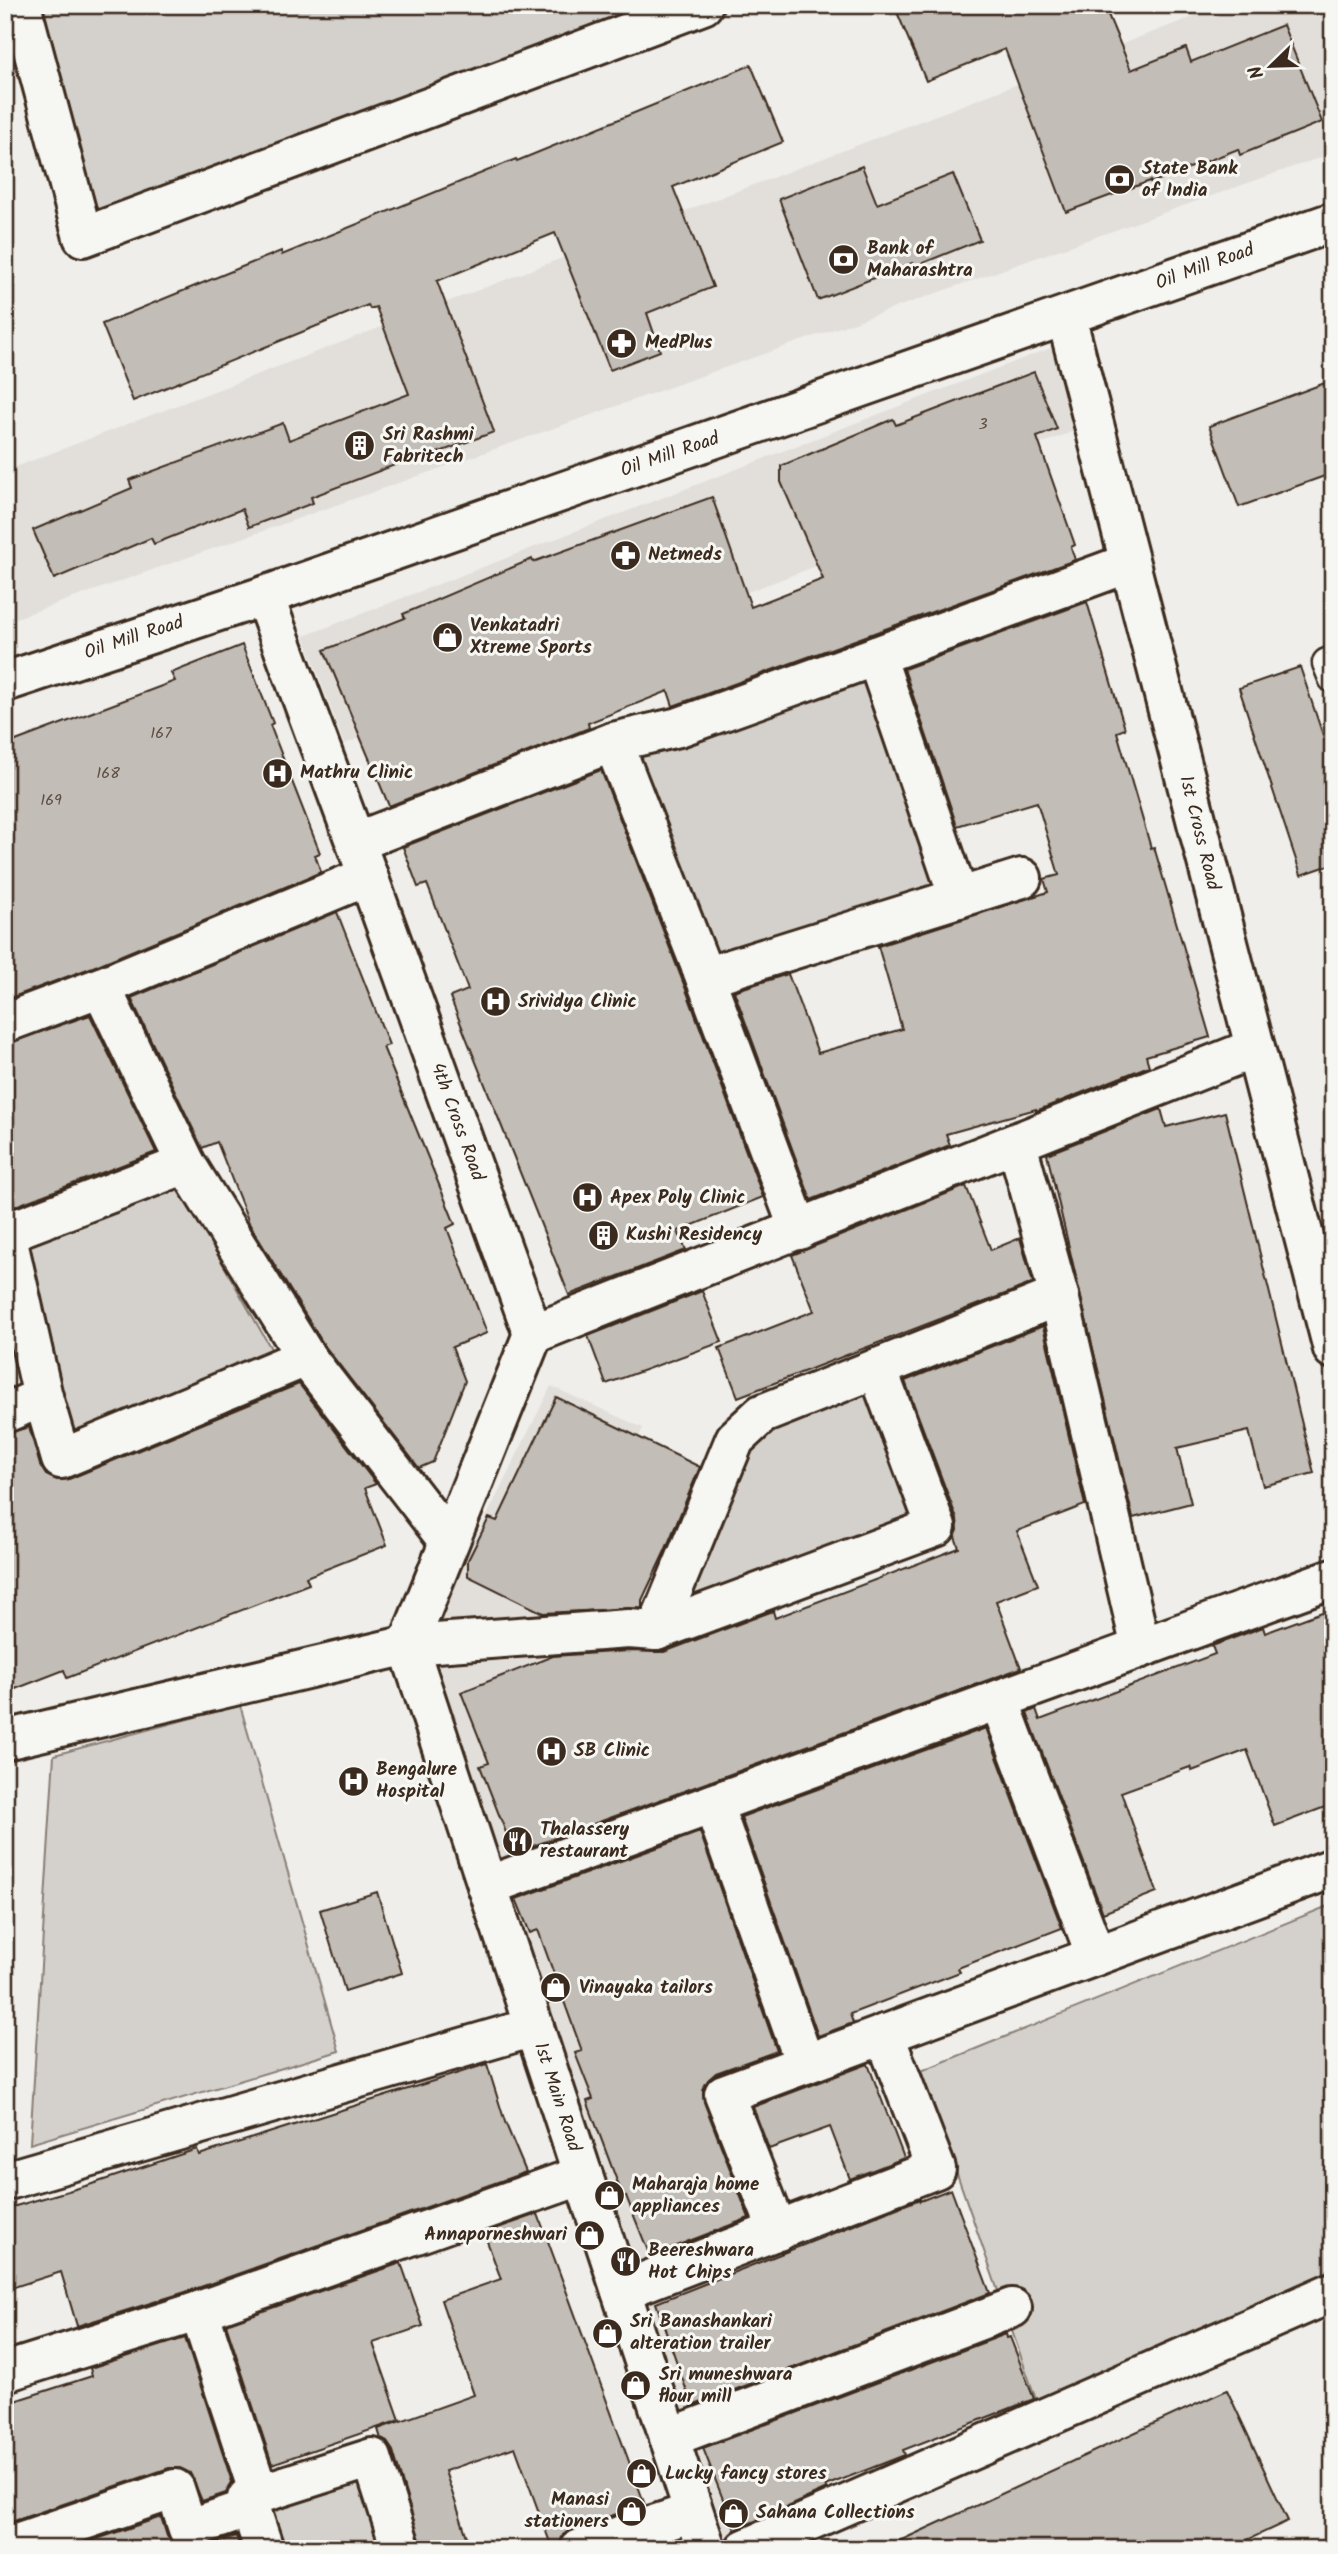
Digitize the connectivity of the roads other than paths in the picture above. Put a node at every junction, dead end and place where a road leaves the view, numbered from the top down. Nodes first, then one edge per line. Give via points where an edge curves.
1 (21, 5) edge
2 (703, 5) edge
3 (1333, 222) edge
4 (1066, 316) junction
5 (1129, 563) junction
6 (264, 596) junction
7 (876, 656) junction
8 (1333, 661) edge
9 (1333, 678) edge
10 (5, 682) edge
11 (613, 741) junction
12 (362, 859) junction
13 (1022, 878) dead end
14 (960, 898) junction
15 (705, 977) junction
16 (101, 987) junction
17 (5, 1023) edge
18 (1255, 1048) junction
19 (1017, 1144) junction
20 (186, 1164) junction
21 (799, 1230) junction
22 (1059, 1296) junction
23 (533, 1334) junction
24 (1333, 1349) edge
25 (306, 1357) junction
26 (877, 1368) junction
27 (43, 1396) junction
28 (5, 1413) edge
29 (449, 1542) junction
30 (1333, 1578) edge
31 (656, 1631) junction
32 (408, 1645) junction
33 (1141, 1648) junction
34 (999, 1700) junction
35 (5, 1740) edge
36 (713, 1804) junction
37 (1333, 1868) edge
38 (487, 1886) junction
39 (1096, 1956) junction
40 (534, 2027) junction
41 (884, 2034) junction
42 (805, 2064) junction
43 (583, 2175) junction
44 (5, 2181) edge
45 (778, 2231) junction
46 (621, 2291) junction
47 (1333, 2292) edge
48 (1012, 2308) dead end
49 (199, 2311) junction
50 (5, 2372) edge
51 (669, 2438) junction
52 (255, 2501) junction
53 (694, 2512) junction
54 (5, 2547) edge
55 (264, 2549) edge
56 (401, 2549) edge
57 (580, 2549) edge
58 (706, 2549) edge
59 (745, 2549) edge

1 - 2 street via 83,237
3 - 4 street, Oil Mill Road
4 - 5 street, 1st Cross Road
4 - 6 street, Oil Mill Road
5 - 7 street
5 - 18 street, 1st Cross Road
6 - 10 street, Oil Mill Road
6 - 12 street, 4th Cross Road
7 - 11 street via 679,727
7 - 14 street
8 - 9 lane via 1327,663
11 - 12 street
11 - 15 street
12 - 16 street
12 - 23 street, 4th Cross Road
13 - 14 street
14 - 15 street
15 - 21 street
16 - 17 street
16 - 20 street
18 - 19 street
18 - 24 street, 1st Cross Road
19 - 21 street
19 - 22 street
20 - 25 street
20 - 27 street via 6,1233
21 - 23 street
22 - 26 street
22 - 33 street
23 - 29 street
25 - 27 street via 61,1460
25 - 29 street
26 - 31 street via 762,1414 735,1439
26 - 31 street via 936,1527
27 - 28 street
29 - 32 street
30 - 33 street
31 - 32 street via 628,1629
32 - 35 street
32 - 38 street, 1st Main Road
33 - 34 street
34 - 36 street
34 - 39 street
36 - 38 street
36 - 42 street
37 - 39 street
38 - 40 street, 1st Main Road
39 - 41 street
40 - 43 street, 1st Main Road
40 - 44 street
41 - 42 street
41 - 45 street via 936,2169
42 - 45 street via 724,2094
43 - 46 street, 1st Main Road
43 - 49 street
45 - 46 street
46 - 51 street, 1st Main Road
47 - 59 street
48 - 51 street
49 - 50 street
49 - 52 street
51 - 53 street, 1st Main Road
52 - 54 street via 188,2529 175,2490
52 - 55 street
52 - 56 street via 372,2458
53 - 57 street
53 - 58 street, 1st Main Road

